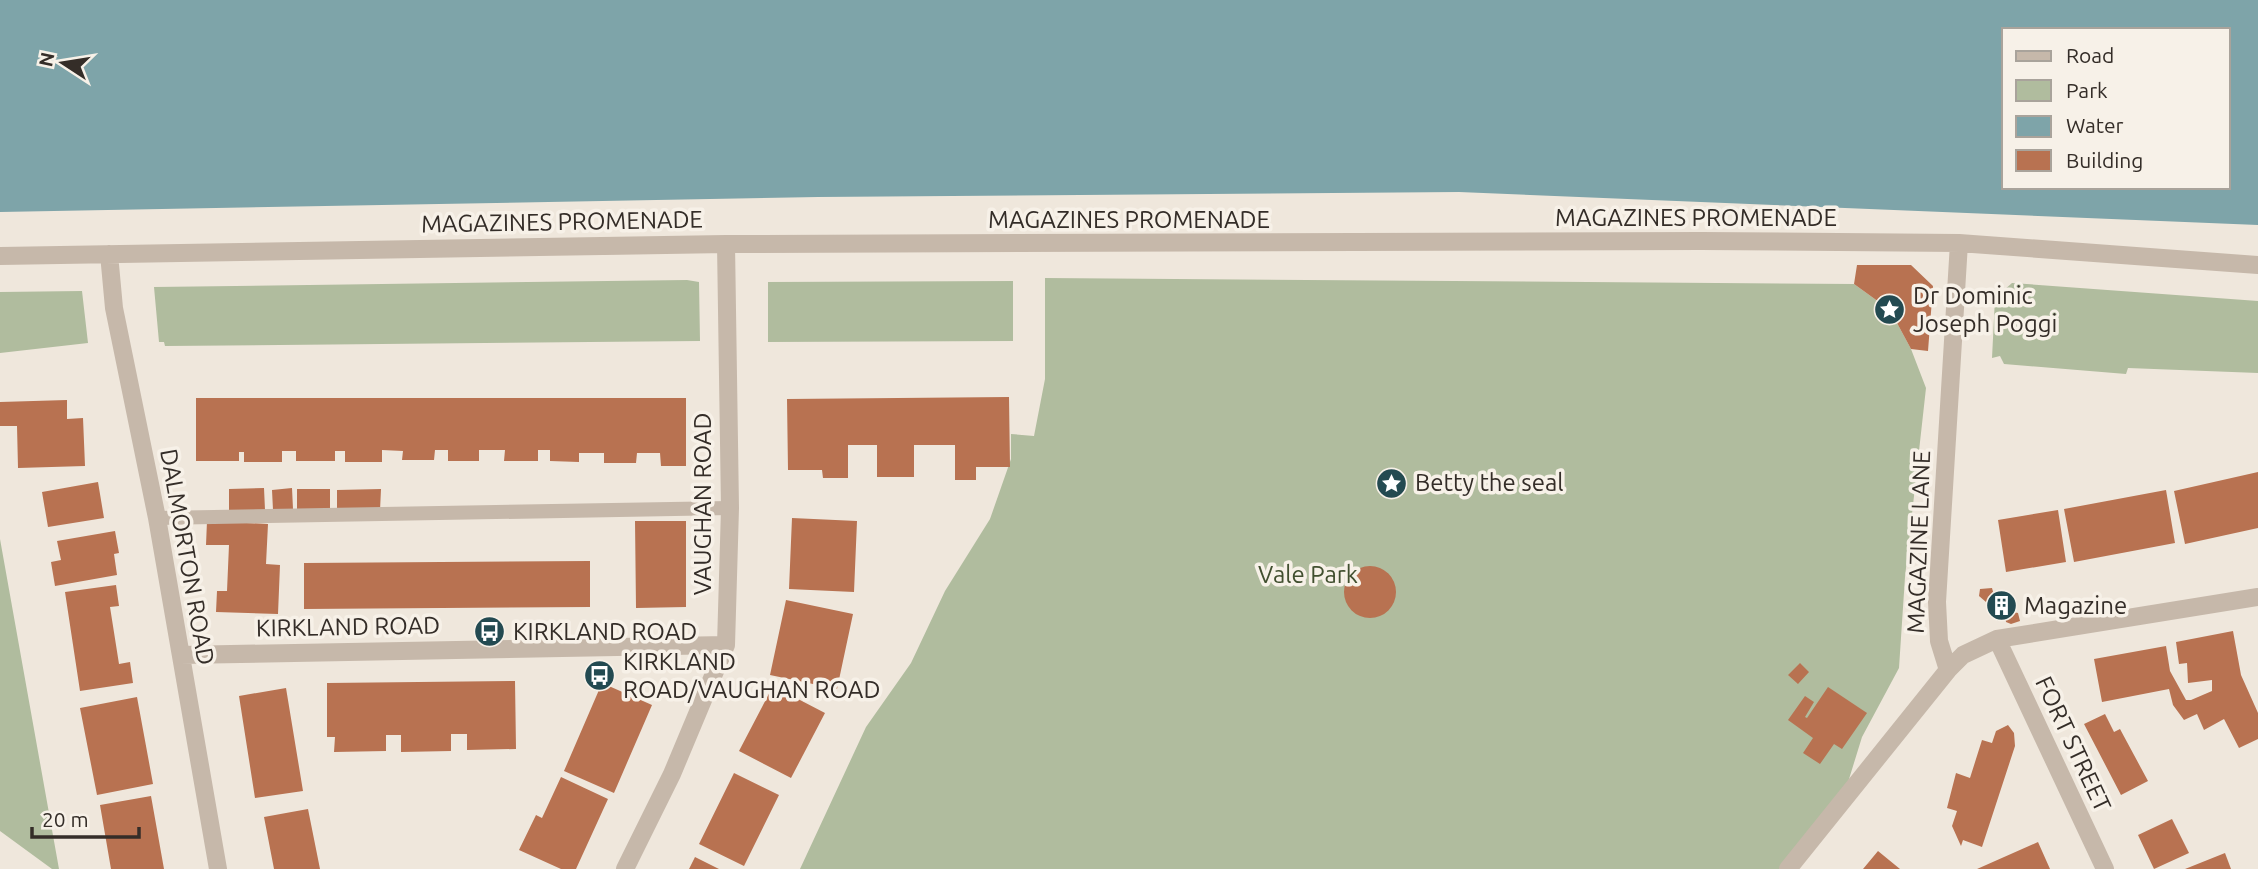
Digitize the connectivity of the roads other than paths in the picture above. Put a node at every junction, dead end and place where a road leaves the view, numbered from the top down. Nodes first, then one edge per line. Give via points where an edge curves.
1 (1959, 243) junction
2 (726, 244) junction
3 (109, 254) junction
4 (0, 256) edge
5 (2258, 264) edge
6 (730, 508) junction
7 (157, 518) junction
8 (2258, 597) edge
9 (1997, 639) junction
10 (726, 645) junction
11 (181, 655) junction
12 (1948, 670) junction
13 (218, 869) edge
14 (625, 869) edge
15 (1788, 869) edge
16 (2105, 869) edge

1 - 2 street, MAGAZINES PROMENADE
1 - 5 street, MAGAZINES PROMENADE
1 - 12 street, MAGAZINE LANE via 1937,602 1939,641
2 - 3 street, MAGAZINES PROMENADE
2 - 6 street, VAUGHAN ROAD
3 - 4 street, MAGAZINES PROMENADE
3 - 7 street, DALMORTON ROAD via 114,308
6 - 7 lane
6 - 10 street, VAUGHAN ROAD
7 - 11 street, DALMORTON ROAD
8 - 9 street
9 - 12 street via 1963,655
9 - 16 street, FORT STREET
10 - 11 street, KIRKLAND ROAD
10 - 14 street, VAUGHAN ROAD via 672,774
11 - 13 street, DALMORTON ROAD
12 - 15 street

